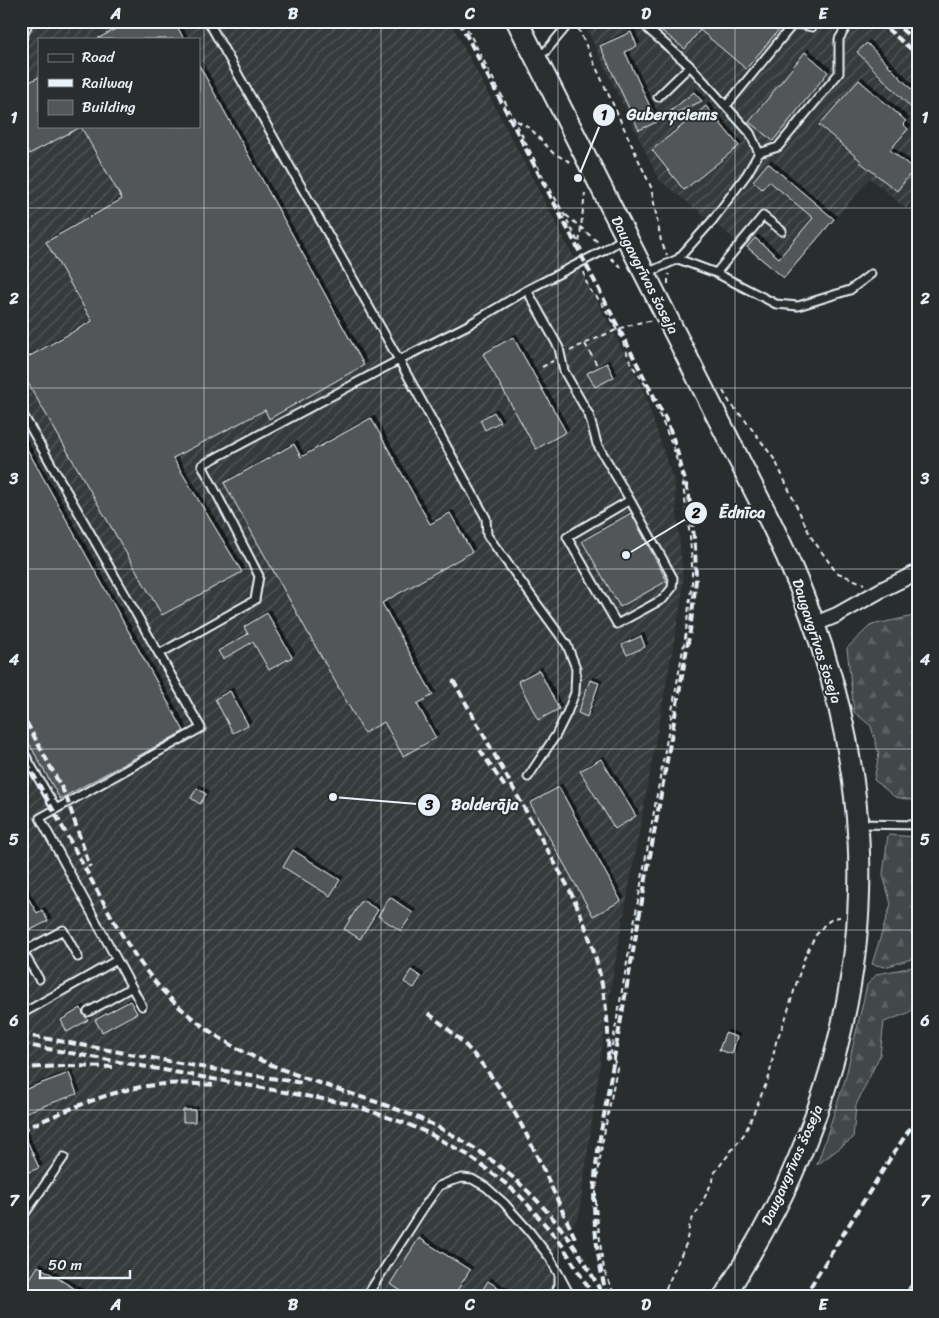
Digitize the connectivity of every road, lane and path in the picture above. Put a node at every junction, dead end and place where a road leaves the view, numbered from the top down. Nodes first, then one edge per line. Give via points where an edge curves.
1 (29, 21) edge
2 (208, 21) edge
3 (463, 21) edge
4 (517, 21) edge
5 (573, 21) edge
6 (850, 21) edge
7 (812, 28) dead end
8 (648, 29) dead end
9 (21, 41) edge
10 (535, 58) junction
11 (690, 66) junction
12 (658, 97) dead end
13 (726, 106) junction
14 (515, 121) junction
15 (759, 153) junction
16 (574, 165) dead end
17 (587, 192) dead end
18 (564, 214) junction
19 (582, 228) junction
20 (782, 231) dead end
21 (626, 237) junction
22 (580, 244) junction
23 (603, 252) junction
24 (678, 259) junction
25 (584, 261) junction
26 (670, 263) junction
27 (624, 270) dead end
28 (716, 273) junction
29 (644, 274) junction
30 (871, 274) dead end
31 (668, 285) dead end
32 (527, 290) junction
33 (653, 320) dead end
34 (616, 330) junction
35 (585, 344) junction
36 (577, 347) dead end
37 (399, 360) junction
38 (597, 366) dead end
39 (722, 389) dead end
40 (21, 411) edge
41 (630, 500) junction
42 (918, 572) edge
43 (876, 593) junction
44 (815, 624) junction
45 (159, 654) junction
46 (21, 748) edge
47 (528, 778) dead end
48 (56, 809) junction
49 (858, 824) junction
50 (918, 824) edge
51 (859, 910) junction
52 (22, 953) edge
53 (78, 957) dead end
54 (117, 960) junction
55 (39, 979) dead end
56 (132, 987) junction
57 (142, 1006) dead end
58 (26, 1012) dead end
59 (88, 1012) dead end
60 (64, 1157) dead end
61 (21, 1219) edge
62 (918, 1274) edge
63 (559, 1275) junction
64 (918, 1278) edge
65 (914, 1280) junction
66 (366, 1297) edge
67 (553, 1297) edge
68 (571, 1297) edge
69 (612, 1297) edge
70 (662, 1297) edge
71 (724, 1297) edge
72 (903, 1297) edge

1 - 9 lane
2 - 37 lane
3 - 14 path
4 - 10 main road, Daugavgrīvas šoseja
5 - 10 lane via 546,51
5 - 26 path via 651,187 661,241
6 - 15 lane via 839,39 839,73 778,146
7 - 13 lane via 794,23
8 - 11 lane
10 - 21 main road, Daugavgrīvas šoseja
11 - 12 lane
11 - 13 lane
13 - 15 lane via 750,133
14 - 16 path via 530,128 553,153
14 - 18 path
15 - 24 lane via 712,221
17 - 19 path
18 - 19 path
18 - 22 path
19 - 22 path
19 - 23 path via 598,242
20 - 28 lane via 763,216
21 - 23 lane
21 - 29 main road, Daugavgrīvas šoseja
22 - 25 path
23 - 25 lane
23 - 27 path
24 - 26 lane
24 - 28 lane
25 - 32 lane
25 - 34 path via 589,289
26 - 29 lane
26 - 31 path
28 - 30 lane via 776,304 798,306 850,290
29 - 44 main road, Daugavgrīvas šoseja via 784,548
32 - 37 lane
32 - 41 lane via 559,348 564,371 589,415 597,444
33 - 34 path
34 - 35 path
34 - 69 path via 661,418 682,478 692,582 612,1052 617,1068 596,1189 602,1258
35 - 36 path
35 - 38 path
37 - 45 lane via 202,465 259,576 255,600
37 - 47 lane via 486,518 487,536 566,645 576,668 575,694 567,713
39 - 43 path via 776,460 811,537 836,572 870,586
40 - 45 lane
41 - 41 lane via 567,536 617,624 663,599 672,588 673,578
42 - 43 street
43 - 44 street
44 - 49 main road, Daugavgrīvas šoseja via 846,735
45 - 48 lane via 201,728
46 - 48 lane
48 - 54 lane via 40,818
49 - 50 lane
49 - 51 main road, Daugavgrīvas šoseja
51 - 70 path via 832,919 816,935 804,959 776,1042 769,1077 745,1133 715,1172 690,1223 686,1244
51 - 71 main road, Daugavgrīvas šoseja via 845,1012 820,1102 783,1193
52 - 53 lane via 63,930
52 - 55 lane
54 - 56 lane
54 - 58 lane
56 - 57 lane
56 - 59 lane
60 - 61 lane
62 - 65 path
63 - 66 lane via 550,1258 504,1203 486,1187 472,1179 462,1178 439,1186
63 - 67 lane
63 - 68 lane
64 - 65 path
65 - 72 path

